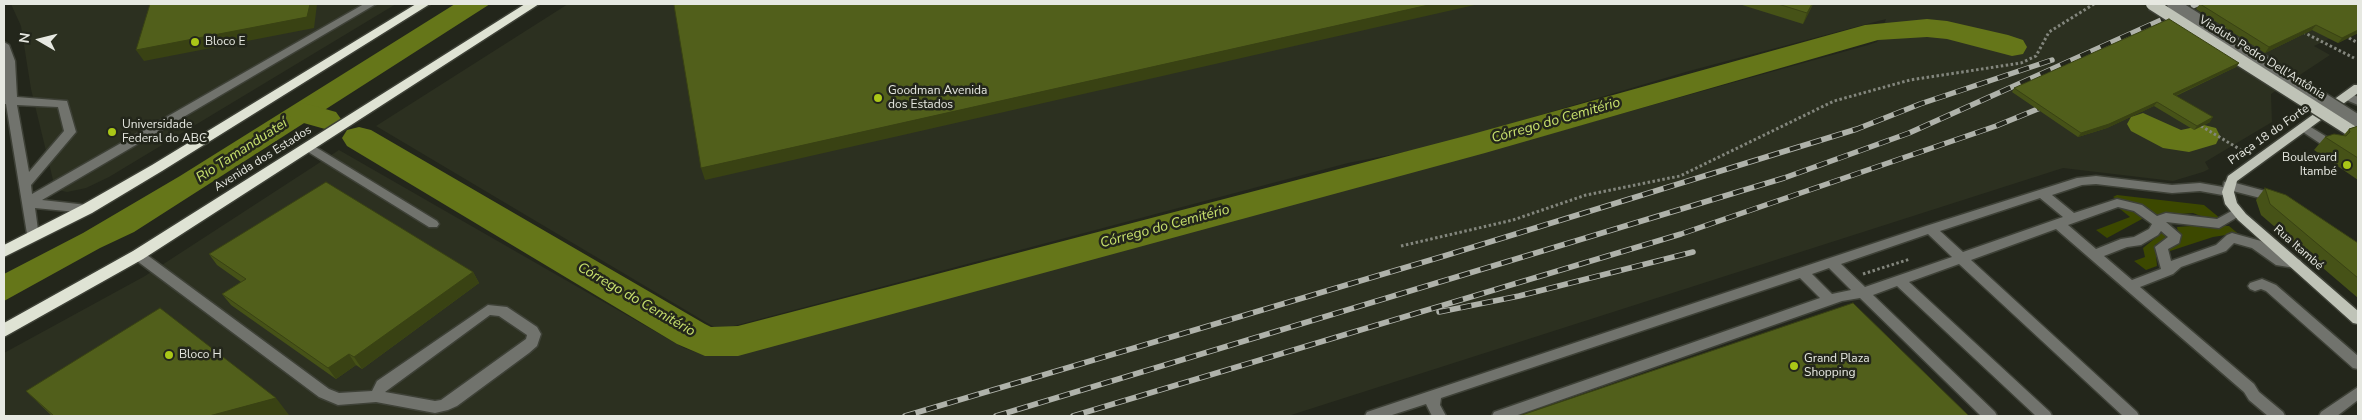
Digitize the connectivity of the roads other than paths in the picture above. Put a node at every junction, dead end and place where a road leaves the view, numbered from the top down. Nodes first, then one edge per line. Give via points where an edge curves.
1 (371, 4) edge
2 (424, 4) edge
3 (532, 4) edge
4 (2152, 4) edge
5 (2173, 4) edge
6 (4, 45) edge
7 (2358, 88) edge
8 (2353, 98) edge
9 (8, 100) edge
10 (2358, 121) edge
11 (2304, 127) junction
12 (2358, 135) edge
13 (2331, 145) edge
14 (309, 147) junction
15 (25, 184) junction
16 (2228, 188) junction
17 (2044, 195) junction
18 (2278, 198) edge
19 (27, 203) junction
20 (87, 209) junction
21 (2237, 212) junction
22 (2073, 218) junction
23 (433, 224) dead end
24 (2058, 224) junction
25 (2159, 224) junction
26 (1930, 229) junction
27 (33, 237) junction
28 (4, 252) edge
29 (138, 255) junction
30 (2094, 255) junction
31 (1961, 258) junction
32 (2295, 263) junction
33 (1834, 264) junction
34 (2168, 271) junction
35 (1804, 274) junction
36 (1899, 280) junction
37 (2130, 286) junction
38 (2255, 286) dead end
39 (1864, 293) junction
40 (1828, 300) junction
41 (2358, 319) edge
42 (4, 330) edge
43 (2358, 364) edge
44 (2358, 393) edge
45 (1436, 395) junction
46 (376, 396) junction
47 (1398, 408) junction
48 (434, 412) edge
49 (1372, 416) edge
50 (1413, 416) edge
51 (1438, 416) edge
52 (1499, 416) edge
53 (1990, 416) edge
54 (2045, 416) edge
55 (2132, 416) edge
56 (2278, 416) edge
57 (2326, 416) edge

1 - 19 street
2 - 20 highway
3 - 14 highway, Avenida dos Estados
4 - 12 main road, Viaduto Pedro Dell'Antônia, bridge
5 - 10 street, Viaduto Pedro Dell'Antônia, bridge
6 - 9 street via 9,61
7 - 8 main road, Praça 18 do Forte
8 - 11 main road, Praça 18 do Forte
9 - 15 street
9 - 15 street via 63,104 70,132
11 - 13 street
11 - 16 main road, Praça 18 do Forte via 2232,179
14 - 23 street
14 - 29 highway, Avenida dos Estados
15 - 19 street
16 - 17 street via 2172,189 2090,180
16 - 18 street
16 - 21 main road, Rua Itambé
17 - 22 street
17 - 26 street
19 - 20 street
19 - 27 street
20 - 27 highway
21 - 25 street via 2221,224 2166,217
21 - 32 main road, Rua Itambé
22 - 24 street
22 - 25 street via 2122,203 2138,208
24 - 30 street
24 - 31 street
25 - 30 street via 2154,232 2136,242 2126,242
25 - 34 street via 2175,235 2174,240 2161,247
26 - 31 street
26 - 33 street
27 - 28 highway
29 - 42 highway, Avenida dos Estados
29 - 46 street via 330,397
30 - 37 street
31 - 36 street
31 - 55 street
32 - 34 street via 2272,258 2253,243 2232,238 2221,248 2176,264
32 - 41 main road, Rua Itambé
33 - 35 street
33 - 39 street
34 - 37 street
35 - 40 street
35 - 45 street
36 - 39 street
36 - 54 street
37 - 56 street
38 - 43 street via 2262,284 2271,288
39 - 40 street
39 - 53 street
40 - 52 street
44 - 57 street
45 - 47 street
45 - 51 street via 1433,405
46 - 48 street
46 - 48 street via 382,385 488,310 502,310 532,331 532,342 524,349
47 - 49 street
47 - 50 street

